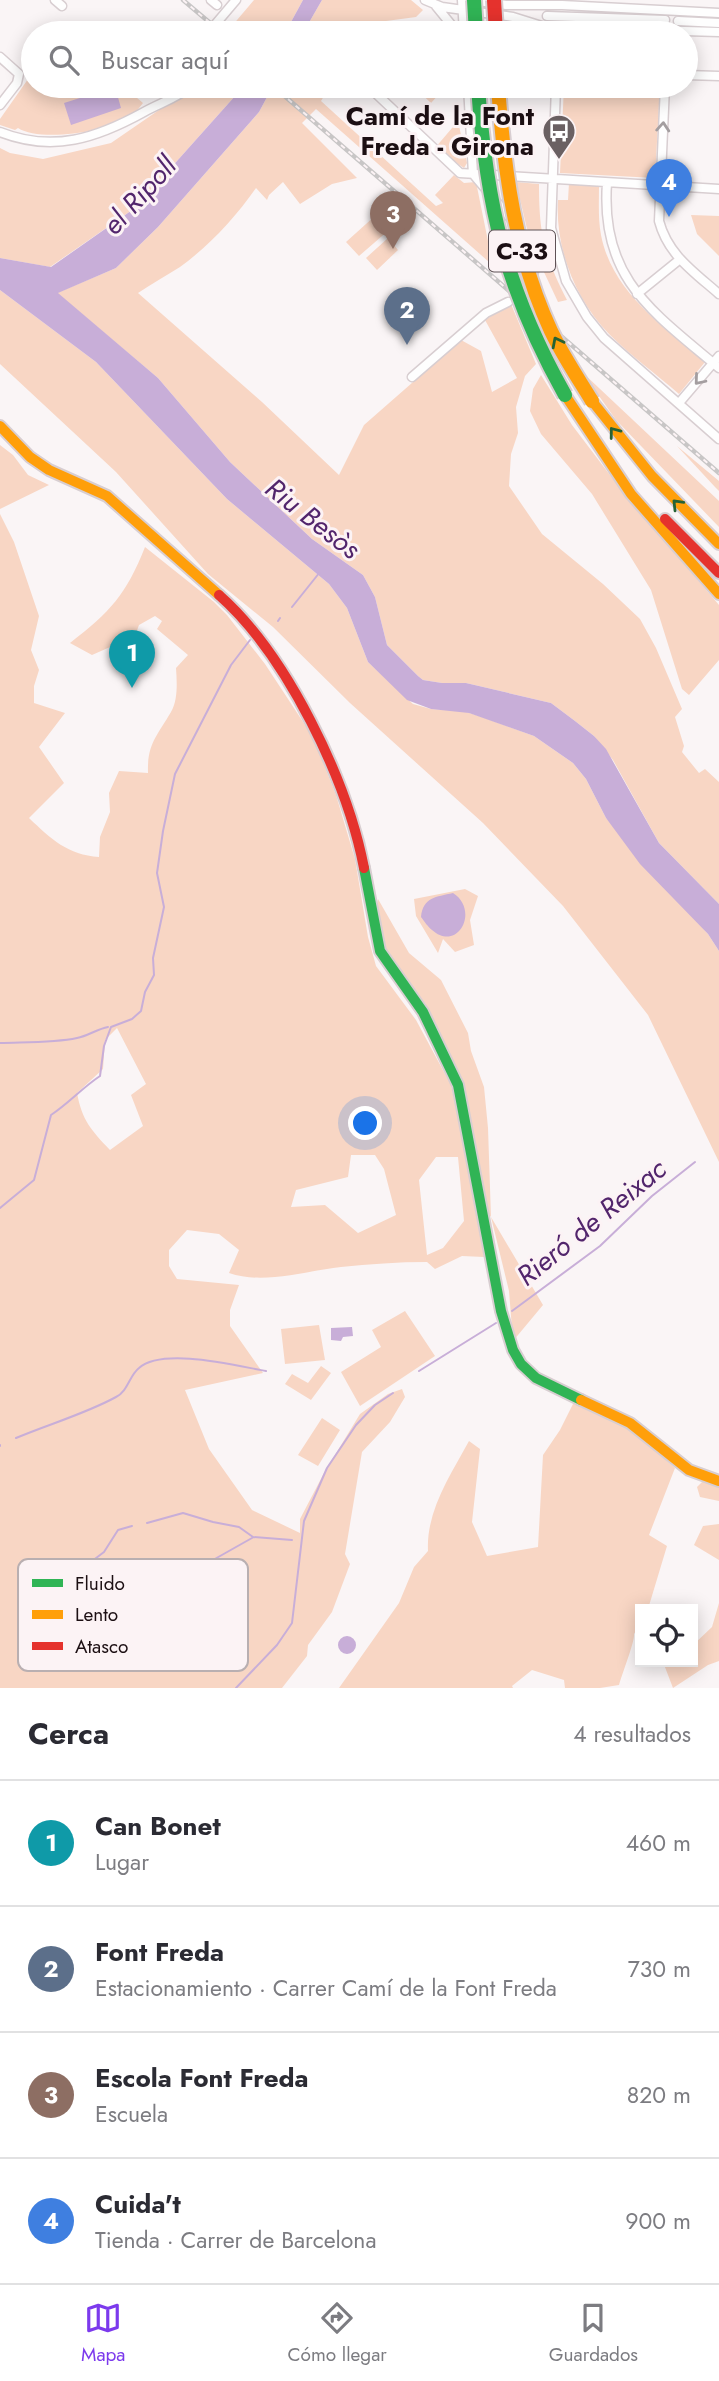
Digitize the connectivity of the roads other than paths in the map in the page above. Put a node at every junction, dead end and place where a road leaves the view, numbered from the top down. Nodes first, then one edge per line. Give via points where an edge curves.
1 (236, 0) edge
2 (462, 0) edge
3 (468, 0) edge
4 (474, 0) edge
5 (494, 0) edge
6 (429, 2) edge
7 (562, 2) edge
8 (454, 4) edge
9 (535, 5) junction
10 (462, 10) junction
11 (719, 13) edge
12 (674, 14) edge
13 (547, 16) dead end
14 (447, 18) junction
15 (665, 20) dead end
16 (218, 21) edge
17 (449, 21) edge
18 (463, 21) edge
19 (475, 21) edge
20 (495, 21) edge
21 (525, 21) edge
22 (529, 21) edge
23 (719, 23) edge
24 (698, 32) edge
25 (719, 32) edge
26 (0, 57) edge
27 (698, 75) edge
28 (719, 76) edge
29 (174, 98) edge
30 (381, 98) edge
31 (469, 98) edge
32 (479, 98) edge
33 (499, 98) edge
34 (555, 98) edge
35 (664, 98) edge
36 (0, 105) edge
37 (0, 132) edge
38 (473, 174) junction
39 (552, 177) junction
40 (607, 183) junction
41 (659, 187) junction
42 (719, 189) edge
43 (679, 260) junction
44 (526, 285) dead end
45 (637, 294) junction
46 (719, 294) edge
47 (508, 302) dead end
48 (717, 362) edge
49 (412, 377) dead end
50 (679, 404) junction
51 (0, 426) edge
52 (719, 439) edge
53 (603, 450) junction
54 (719, 544) edge
55 (719, 573) edge
56 (719, 594) edge
57 (719, 1481) edge

1 - 16 street
2 - 10 street
3 - 9 street
4 - 19 main road, bridge
5 - 20 main road, bridge
6 - 8 street
6 - 14 street
7 - 9 street
7 - 12 street
8 - 10 street
8 - 14 street
9 - 22 street via 527,13
10 - 18 street
10 - 21 street
11 - 12 street
12 - 23 street
13 - 15 street
14 - 17 street
24 - 25 street
26 - 36 street via 19,74
27 - 28 street
29 - 37 street via 117,128 71,141 43,143
30 - 38 street via 460,173
31 - 38 street
32 - 53 main road, C-33, bridge via 488,196 502,256 530,332 565,396
54 -> 33 main road, C-33, bridge via 642,466 592,401 547,322 521,250 508,191
34 - 39 street
41 -> 35 street
38 - 39 street
38 - 44 street via 532,247 536,263
39 - 40 street
39 - 50 street via 551,228 572,294 604,338
40 - 41 street
40 - 45 street via 610,239 616,261
41 - 42 street
41 - 43 street via 663,236
43 - 45 street
43 - 46 street
45 - 48 street
47 - 49 street via 486,313
48 -> 50 street
50 - 52 street
51 - 57 main road via 49,470 116,503 229,604 263,643 298,696 357,832 380,951 423,1012 458,1085 501,1311 512,1349 522,1365 543,1383 630,1422 684,1466
53 - 55 main road, C-33
53 - 56 main road via 631,494

